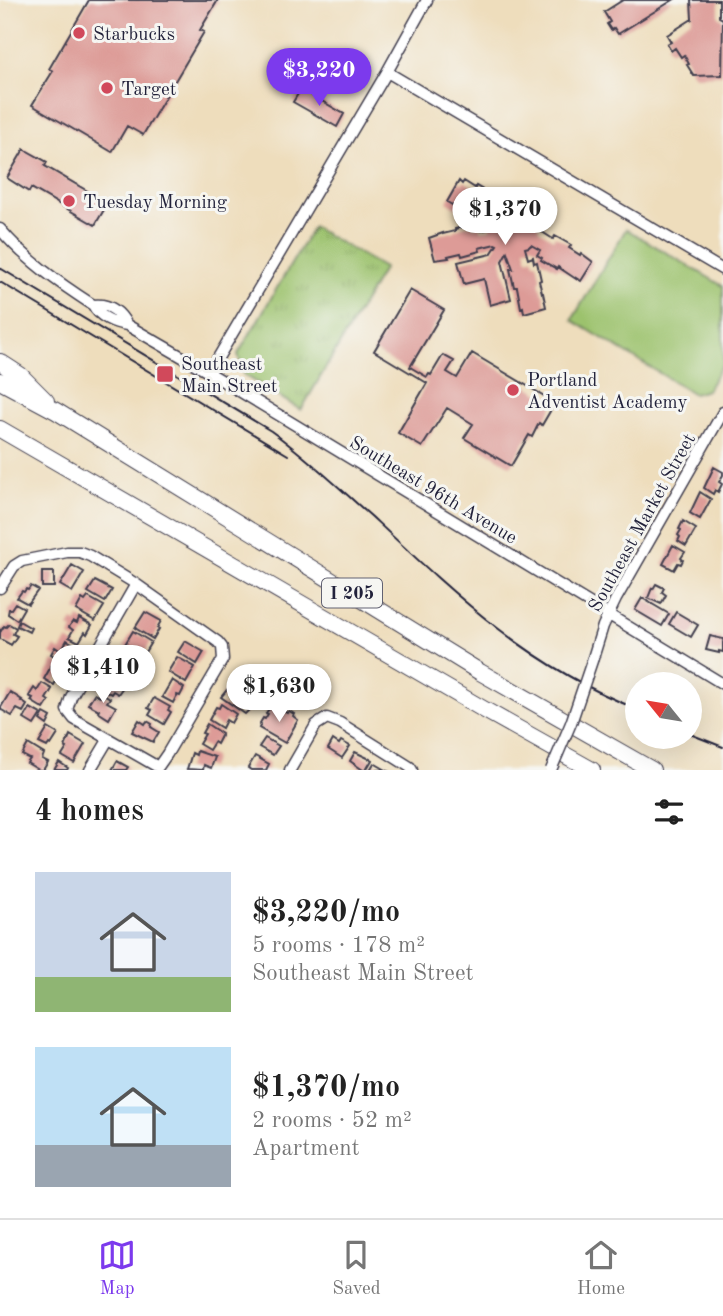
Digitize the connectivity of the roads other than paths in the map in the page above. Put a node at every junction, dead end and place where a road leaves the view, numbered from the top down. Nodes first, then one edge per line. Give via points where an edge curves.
1 (426, 0) edge
2 (387, 72) junction
3 (0, 229) edge
4 (723, 270) edge
5 (0, 362) edge
6 (209, 373) junction
7 (0, 381) edge
8 (56, 411) junction
9 (723, 412) edge
10 (1, 430) edge
11 (136, 584) junction
12 (0, 588) edge
13 (608, 616) junction
14 (723, 684) edge
15 (108, 740) junction
16 (90, 770) edge
17 (290, 770) edge
18 (412, 770) edge
19 (551, 770) edge
20 (592, 770) edge
21 (652, 770) edge

1 - 2 street
2 - 4 street
2 - 6 street
3 - 6 street, Southeast 96th Avenue via 49,276 93,305 102,304 121,314 127,325
5 - 8 highway
6 - 13 street, Southeast 96th Avenue
7 - 8 highway, I 205
8 - 21 highway, I 205 via 480,672
9 - 13 street, Southeast Market Street
10 - 20 highway, I 205
11 - 12 street via 90,556 67,552 22,561
11 - 15 street via 67,710
11 - 15 street via 218,642 224,654 158,767
13 - 14 street, Southeast 96th Avenue
13 - 19 street, Southeast Market Street, bridge
15 - 16 street
17 - 18 street via 316,724 327,718

